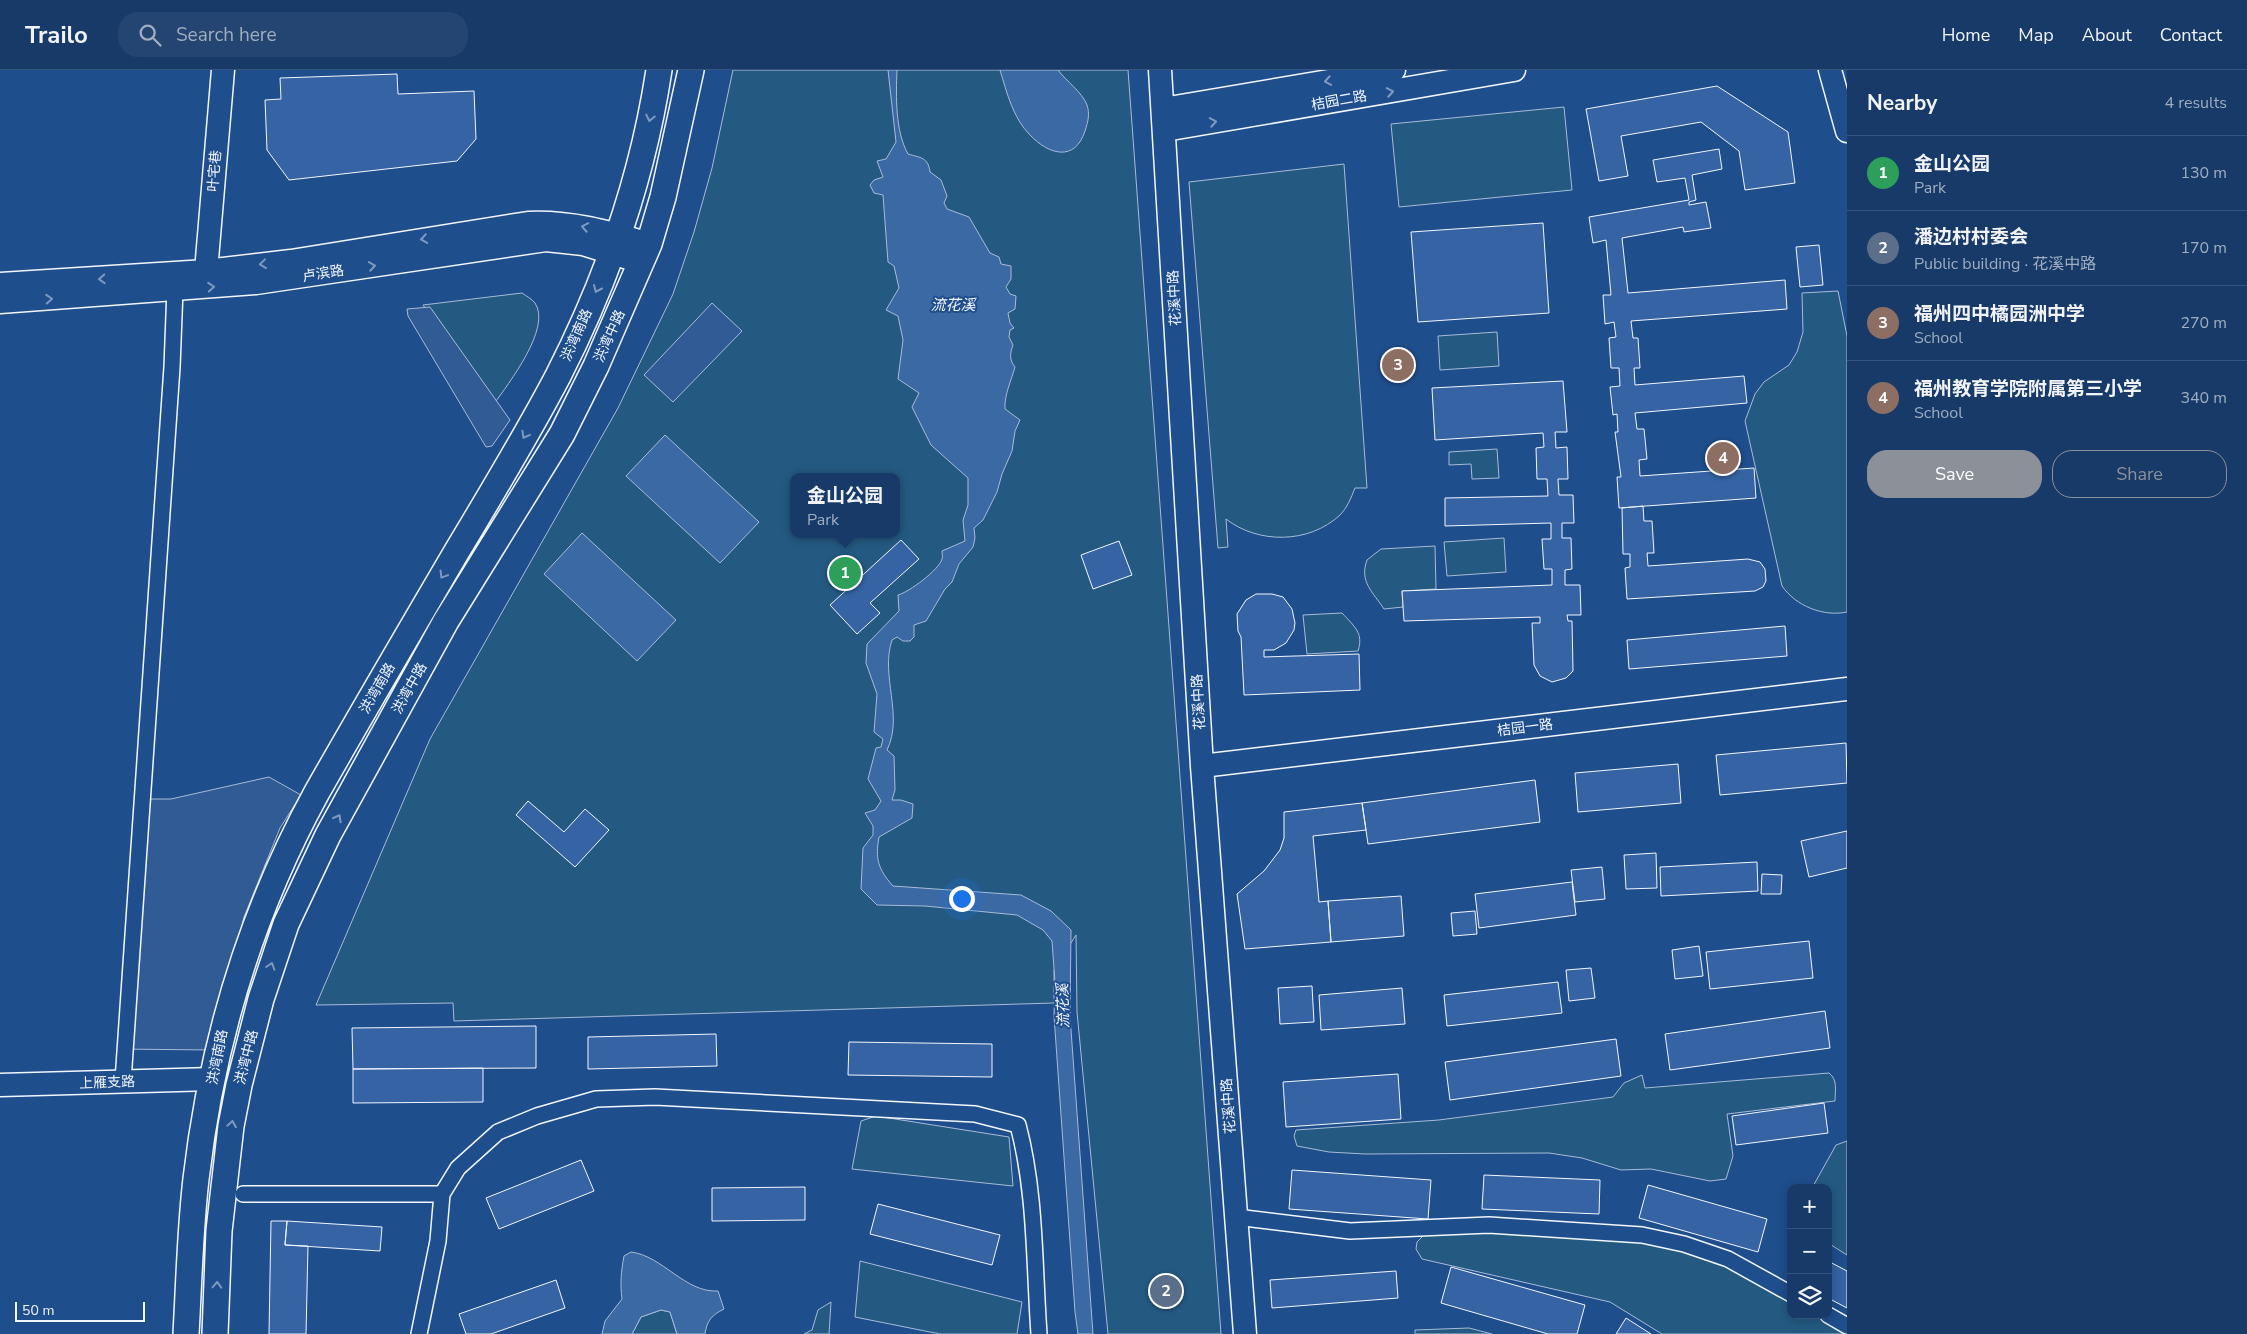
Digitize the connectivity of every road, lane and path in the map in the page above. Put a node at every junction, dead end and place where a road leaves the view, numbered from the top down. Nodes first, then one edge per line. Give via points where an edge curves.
1 (223, 70) edge
2 (659, 70) edge
3 (691, 70) edge
4 (1160, 70) edge
5 (1394, 70) edge
6 (1514, 70) edge
7 (1830, 70) edge
8 (1164, 120) junction
9 (1847, 131) edge
10 (615, 243) junction
11 (645, 253) junction
12 (206, 271) junction
13 (0, 284) edge
14 (175, 290) junction
15 (0, 302) edge
16 (1847, 689) edge
17 (1202, 766) junction
18 (213, 1079) junction
19 (124, 1081) junction
20 (0, 1085) edge
21 (243, 1194) dead end
22 (442, 1194) junction
23 (1236, 1217) junction
24 (1787, 1292) edge
25 (1832, 1317) edge
26 (1847, 1326) edge
27 (186, 1334) edge
28 (215, 1334) edge
29 (419, 1334) edge
30 (1039, 1334) edge
31 (1245, 1334) edge

1 - 12 street, 叶宅巷
2 -> 10 main road, 洪湾南路 via 633,189
3 - 11 main road, 洪湾中路 via 665,189
4 - 8 street, 花溪中路
5 -> 8 street, 桔园二路
8 -> 6 street, 桔园二路
7 - 9 street
8 - 17 street, 花溪中路
10 - 11 street
10 -> 12 street via 572,224 528,223 291,261
14 -> 10 street, 卢滨路 via 256,284 546,240
10 -> 18 main road, 洪湾南路 via 586,314 545,399 340,751 276,871 237,977
28 -> 11 main road, 洪湾中路 via 219,1224 231,1126 261,999 286,924 328,835 446,621 562,434 596,366
12 -> 13 street
15 -> 14 street, 卢滨路
14 - 19 street
16 - 17 street, 桔园一路
17 - 23 street, 花溪中路
18 - 19 street, 上雁支路
18 - 27 main road, 洪湾南路 via 196,1178
19 - 20 street, 上雁支路
21 - 22 street
22 - 29 street via 438,1241
22 - 30 street via 458,1168 498,1132 537,1116 596,1099 655,1097 975,1114 1018,1125 1031,1200
23 - 24 street via 1350,1231 1489,1225 1642,1235 1684,1244 1728,1259
23 - 31 street, 花溪中路
25 - 26 street

